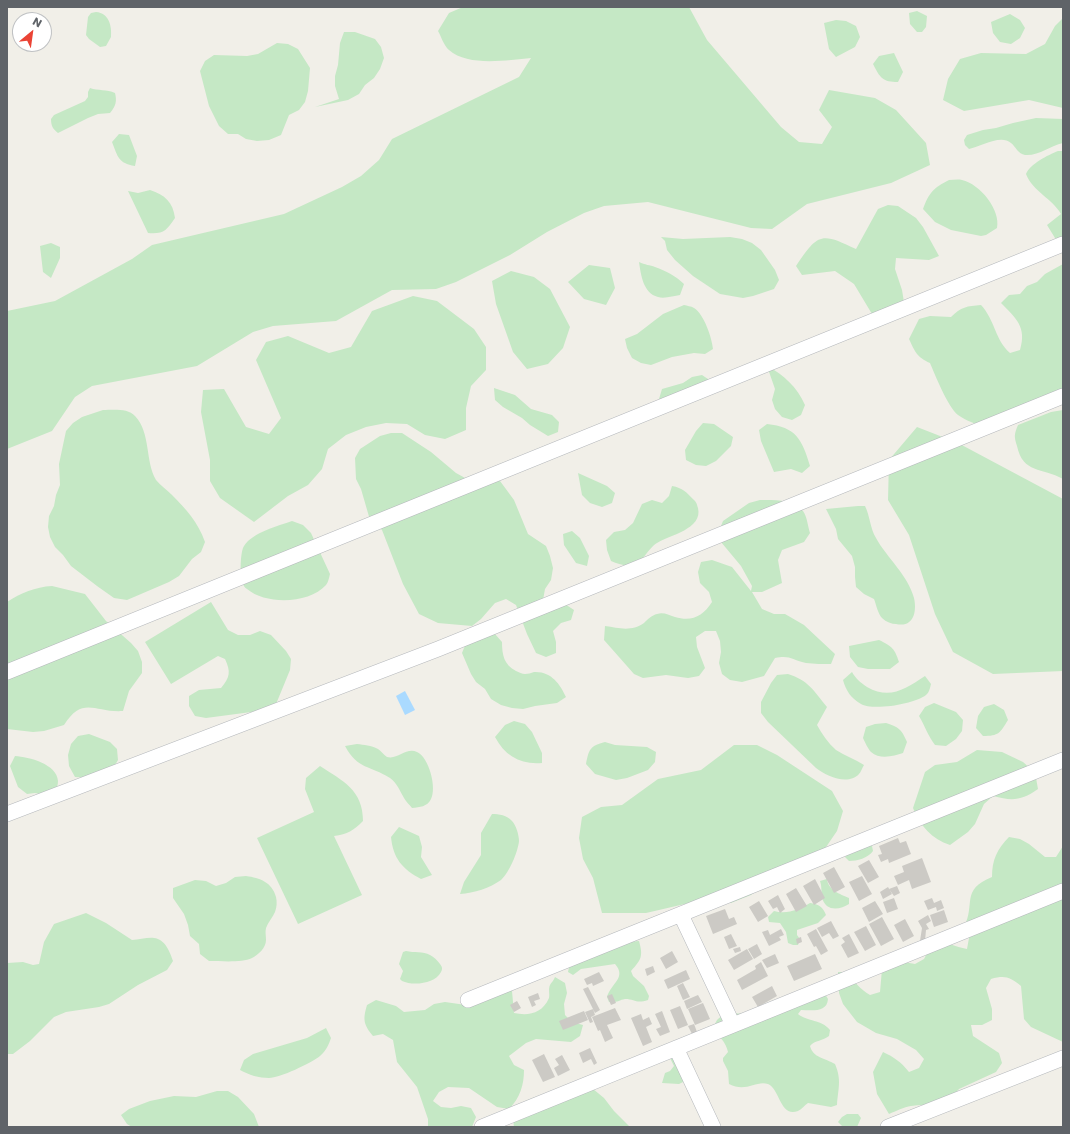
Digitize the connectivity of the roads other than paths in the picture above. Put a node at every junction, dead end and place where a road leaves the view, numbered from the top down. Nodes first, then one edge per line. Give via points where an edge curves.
1 (1063, 244) edge
2 (1063, 396) edge
3 (7, 672) edge
4 (1063, 760) edge
5 (7, 814) edge
6 (1063, 891) edge
7 (681, 915) junction
8 (468, 1000) dead end
9 (733, 1025) junction
10 (676, 1048) junction
11 (1063, 1058) edge
12 (482, 1127) edge
13 (713, 1127) edge
14 (888, 1127) edge

1 - 3 street
2 - 5 street via 438,649
4 - 7 street
6 - 9 street
7 - 8 street
7 - 9 street
9 - 10 street
10 - 12 street
10 - 13 street
11 - 14 street

